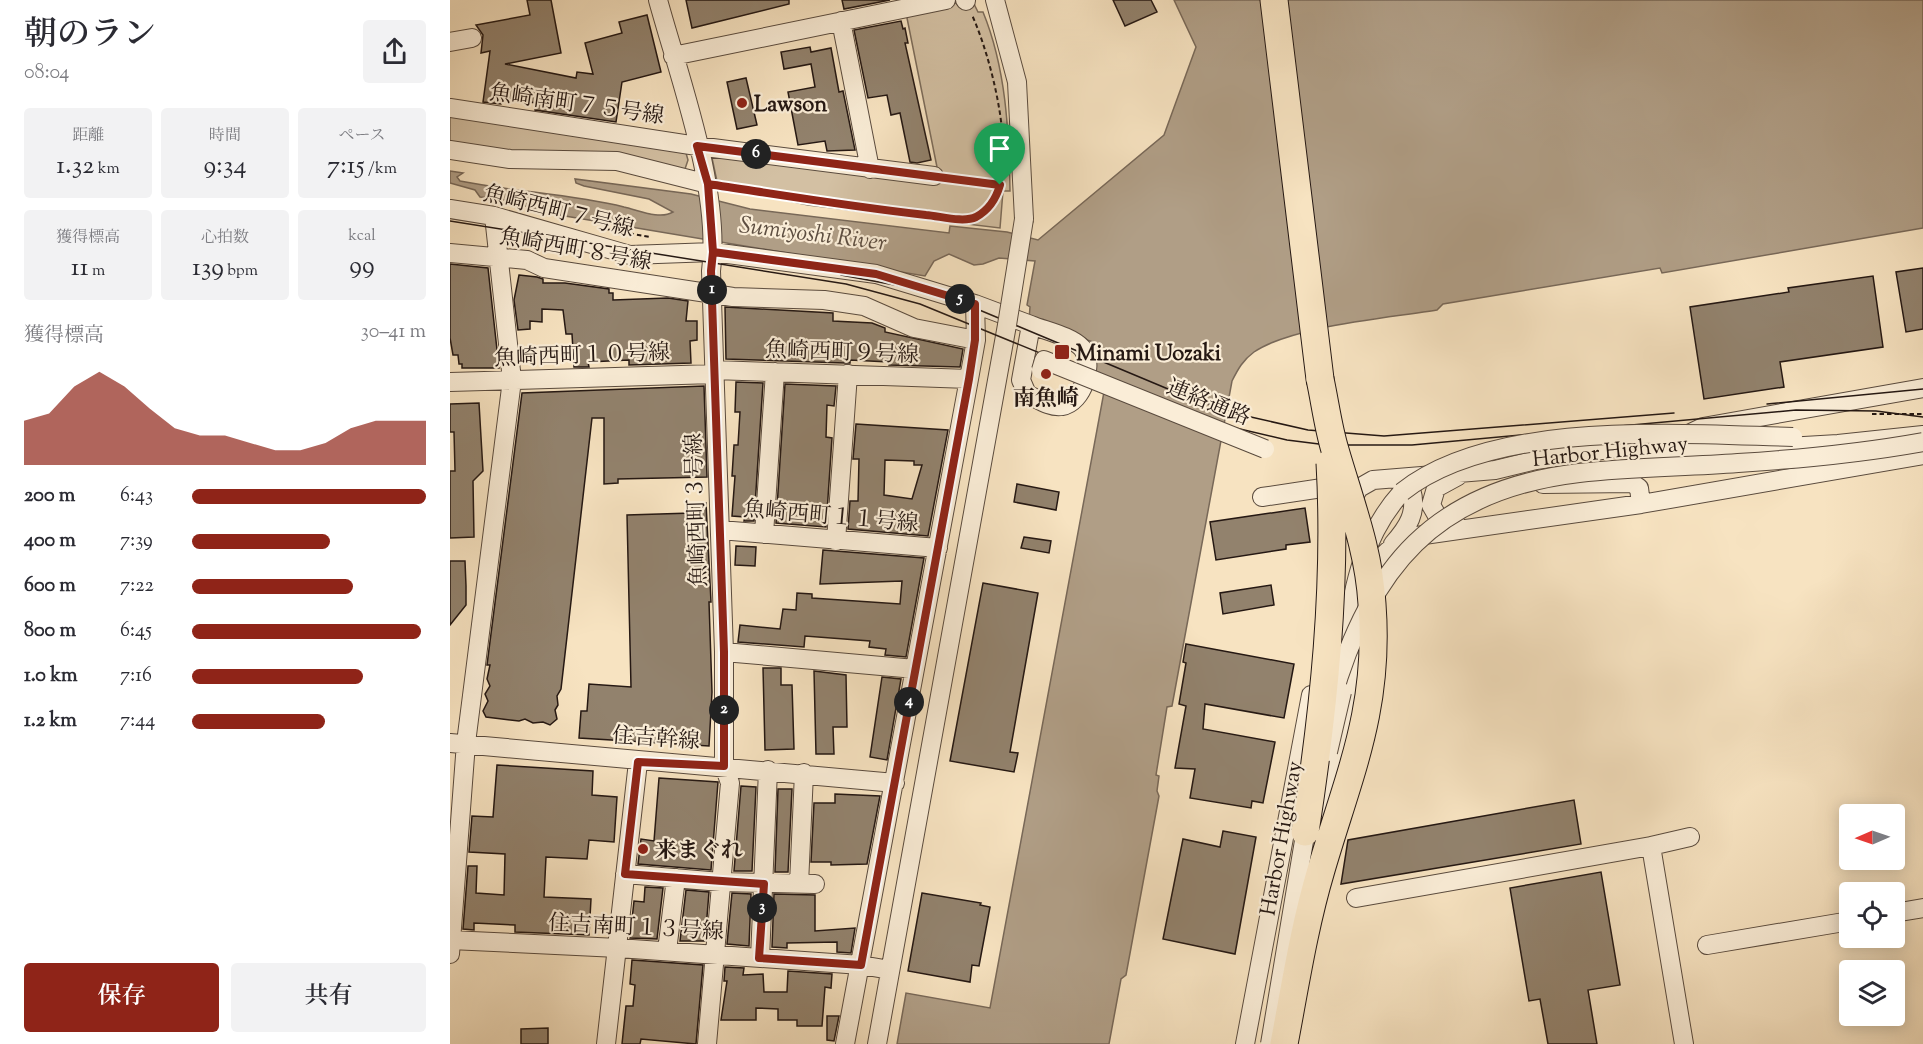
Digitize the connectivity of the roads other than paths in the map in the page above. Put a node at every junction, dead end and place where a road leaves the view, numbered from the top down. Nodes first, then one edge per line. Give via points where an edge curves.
1 (658, 0) edge
2 (946, 0) edge
3 (995, 0) edge
4 (1274, 0) edge
5 (871, 7) edge
6 (841, 21) junction
7 (472, 39) dead end
8 (450, 42) edge
9 (673, 56) junction
10 (450, 108) edge
11 (697, 146) junction
12 (450, 150) edge
13 (870, 169) junction
14 (934, 176) road end
15 (708, 184) junction
16 (450, 209) edge
17 (494, 216) junction
18 (713, 252) junction
19 (450, 253) edge
20 (499, 257) junction
21 (712, 294) junction
22 (975, 304) junction
23 (1031, 325) junction
24 (975, 340) junction
25 (1041, 370) dead end
26 (714, 372) junction
27 (775, 372) junction
28 (848, 374) junction
29 (969, 379) junction
30 (512, 380) junction
31 (450, 382) edge
32 (1923, 388) edge
33 (1923, 426) edge
34 (1923, 435) edge
35 (1923, 442) edge
36 (1265, 449) dead end
37 (1923, 449) edge
38 (1923, 455) edge
39 (1495, 470) junction
40 (1470, 472) junction
41 (1396, 478) junction
42 (1373, 480) junction
43 (1262, 497) dead end
44 (1641, 504) junction
45 (1481, 525) junction
46 (720, 530) junction
47 (764, 534) junction
48 (836, 541) junction
49 (938, 548) junction
50 (1388, 550) junction
51 (724, 652) junction
52 (915, 669) junction
53 (458, 743) edge
54 (638, 762) junction
55 (724, 766) junction
56 (768, 770) junction
57 (804, 774) junction
58 (895, 783) junction
59 (1690, 837) dead end
60 (1305, 841) junction
61 (1651, 846) junction
62 (625, 874) junction
63 (676, 878) junction
64 (722, 882) junction
65 (764, 884) junction
66 (1356, 898) dead end
67 (1923, 908) edge
68 (1905, 911) edge
69 (1839, 923) edge
70 (450, 945) edge
71 (1707, 945) dead end
72 (618, 948) junction
73 (667, 951) junction
74 (715, 954) junction
75 (759, 958) junction
76 (861, 965) junction
77 (890, 970) junction
78 (1294, 1010) junction
79 (606, 1044) edge
80 (707, 1044) edge
81 (845, 1044) edge
82 (877, 1044) edge
83 (1245, 1044) edge
84 (1269, 1044) edge
85 (1278, 1044) edge
86 (1286, 1044) edge
87 (1683, 1044) edge

1 - 9 street, 魚崎西町３号線
2 - 5 street
3 - 77 street, bridge via 1017,81 1024,219
4 - 60 highway, bridge via 1332,497 1325,678
4 - 86 highway, bridge via 1320,379 1335,451 1362,535 1374,628 1366,724 1312,906
5 - 6 street
6 - 9 street
6 - 13 street
7 - 8 street
9 - 11 street, 魚崎西町３号線
10 - 11 street, 魚崎南町７５号線
11 - 13 street, 魚崎南町７５号線
11 - 15 street, 魚崎西町３号線
12 - 15 street via 510,159 617,161
13 - 14 street, 魚崎南町７５号線
15 - 18 street, 魚崎西町３号線
16 - 17 street, 魚崎西町７号線
17 - 18 street, 魚崎西町７号線 via 630,255
17 - 20 street
18 - 21 street, 魚崎西町３号線
18 - 22 street, 魚崎西町７号線 via 876,274
19 - 20 street, 魚崎西町８号線
20 - 21 street, 魚崎西町８号線 via 527,260 544,268
20 - 30 street
21 - 24 street, 魚崎西町８号線 via 864,306 914,328
21 - 26 street, 魚崎西町３号線
22 - 23 street, 魚崎西町７号線
22 - 24 street
23 - 23 street via 1021,380 1027,394 1054,406 1064,406 1081,391 1088,360 1075,343
24 - 29 street
25 - 36 street, 連絡通路, bridge via 1044,360
26 - 27 street, 魚崎西町９号線
26 - 30 street, 魚崎西町１０号線
26 - 46 street, 魚崎西町３号線
27 - 28 street, 魚崎西町９号線
27 - 47 street
28 - 29 street, 魚崎西町９号線
28 - 48 street
29 - 49 street
30 - 31 street, 魚崎西町１０号線
30 - 53 street
32 - 39 street via 1703,427 1680,438
33 - 60 street, bridge via 1793,437 1646,434 1559,440 1461,458 1415,482 1390,505 1361,558
34 - 39 street
35 - 60 street, Harbor Highway, bridge via 1800,458 1554,477 1500,492 1451,516 1399,559 1361,616 1329,709
37 - 85 street, Harbor Highway, bridge via 1801,466 1605,479 1535,489 1492,503 1419,550 1380,599 1359,640 1344,686 1329,744
38 - 44 street
39 - 40 street
39 - 44 street via 1543,484 1632,483 1639,488
40 - 41 street
40 - 45 street via 1436,488 1431,505 1439,519 1449,523
41 - 42 street
41 - 50 street via 1411,489 1414,509 1407,528
42 - 43 street
42 - 83 street via 1354,494 1346,514
44 - 45 street
45 - 50 street via 1417,536
46 - 47 street, 魚崎西町１１号線
46 - 51 street, 魚崎西町３号線
47 - 48 street, 魚崎西町１１号線
48 - 49 street, 魚崎西町１１号線
49 - 52 street
50 - 78 street via 1373,568 1364,593
51 - 52 street
51 - 55 street, 魚崎西町３号線
52 - 58 street
53 - 54 street, 住吉幹線
53 - 70 street
54 - 55 street, 住吉幹線
54 - 62 street
55 - 56 street, 住吉幹線
55 - 64 street, 魚崎西町３号線 via 730,783
56 - 57 street, 住吉幹線
56 - 65 street
57 - 58 street, 住吉幹線
57 - 65 street via 807,884
58 - 76 street
59 - 61 street
60 - 78 street
60 - 84 street, Harbor Highway, bridge
61 - 66 street
61 - 87 street
62 - 63 street
62 - 72 street
63 - 64 street
63 - 73 street
64 - 65 street
64 - 74 street, 魚崎西町３号線
65 - 75 street
67 - 68 street
69 - 71 street
70 - 72 street, 住吉南町１３号線
72 - 73 street, 住吉南町１３号線
72 - 79 street
73 - 74 street, 住吉南町１３号線
74 - 75 street, 住吉南町１３号線
74 - 80 street, 魚崎西町３号線
75 - 76 street, 住吉南町１３号線
76 - 77 street, 住吉南町１３号線
76 - 81 street
77 - 82 street
78 - 86 street

